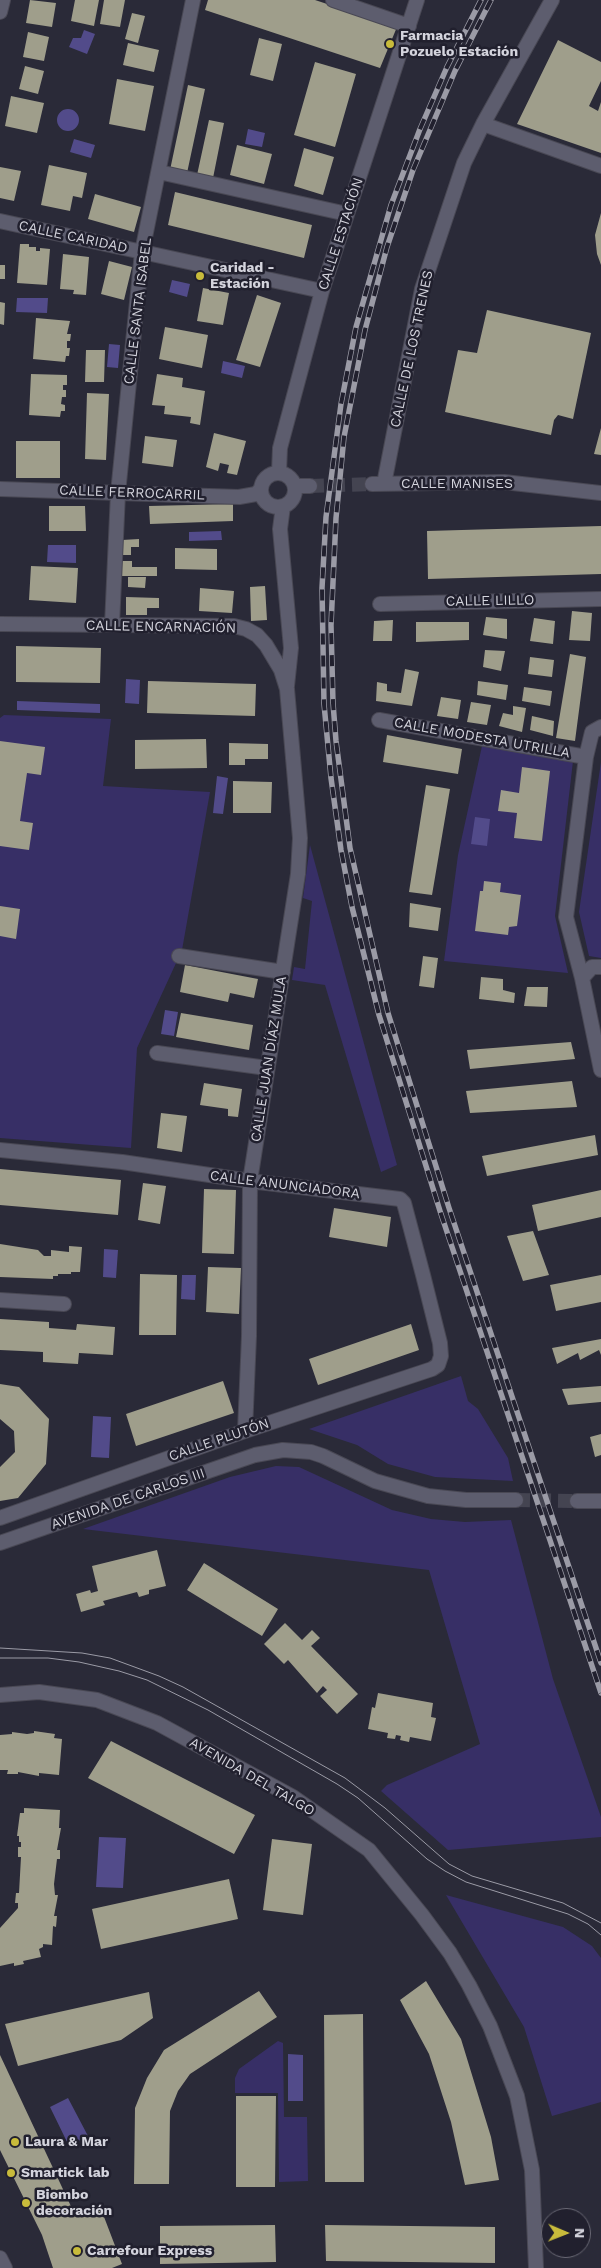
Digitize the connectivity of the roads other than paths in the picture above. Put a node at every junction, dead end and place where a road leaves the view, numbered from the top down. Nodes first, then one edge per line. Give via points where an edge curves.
1 (2, 0) edge
2 (193, 0) edge
3 (333, 0) edge
4 (417, 0) edge
5 (552, 0) edge
6 (0, 12) edge
7 (408, 26) junction
8 (483, 124) junction
9 (601, 166) edge
10 (159, 172) junction
11 (347, 214) junction
12 (0, 221) edge
13 (142, 252) junction
14 (322, 291) junction
15 (279, 472) junction
16 (378, 484) joint
17 (0, 489) edge
18 (261, 489) junction
19 (118, 493) junction
20 (601, 493) edge
21 (283, 506) junction
22 (601, 599) edge
23 (380, 604) dead end
24 (0, 624) edge
25 (112, 625) junction
26 (287, 689) junction
27 (379, 720) dead end
28 (601, 728) edge
29 (586, 757) junction
30 (179, 956) dead end
31 (601, 967) edge
32 (283, 972) junction
33 (582, 978) junction
34 (157, 1053) dead end
35 (267, 1068) junction
36 (601, 1070) edge
37 (0, 1150) edge
38 (250, 1181) junction
39 (0, 1300) edge
40 (64, 1304) dead end
41 (438, 1364) joint
42 (245, 1431) junction
43 (516, 1500) tunnel mouth
44 (577, 1501) tunnel mouth
45 (601, 1501) edge
46 (0, 1518) edge
47 (0, 1543) edge
48 (0, 1695) edge
49 (0, 2258) edge
50 (5, 2268) edge
51 (536, 2268) edge

1 - 6 street
2 - 10 street, CALLE SANTA ISABEL
3 - 7 street
4 - 7 street, CALLE ESTACIÓN
5 - 8 street, CALLE DE LOS TRENES
7 - 11 street, CALLE ESTACIÓN
8 - 9 street
8 - 16 street, CALLE DE LOS TRENES via 464,163 422,289
10 - 11 street
10 - 13 street, CALLE SANTA ISABEL
11 - 14 street, CALLE ESTACIÓN
12 - 13 street, CALLE CARIDAD
13 - 14 street, CALLE CARIDAD
13 - 19 street, CALLE SANTA ISABEL
14 - 15 street, CALLE ESTACIÓN via 280,448
15 - 18 street via 268,476
15 - 21 street via 302,486
16 - 20 street, CALLE MANISES via 504,482
17 - 19 street, CALLE FERROCARRIL
18 - 19 street, CALLE FERROCARRIL via 256,494 239,497
18 - 21 street via 268,504
19 - 25 street, CALLE SANTA ISABEL
21 - 26 street via 280,529 291,648
22 - 23 street, CALLE LILLO
24 - 25 street, CALLE ENCARNACIÓN
25 - 26 street, CALLE ENCARNACIÓN via 234,626 246,629 266,645 281,670
26 - 32 street, CALLE JUAN DÍAZ MULA via 300,838 298,874
27 - 29 street, CALLE MODESTA UTRILLA
28 - 29 street via 592,732
29 - 33 street via 566,917
30 - 32 street
31 - 33 street via 592,967
32 - 35 street, CALLE JUAN DÍAZ MULA
33 - 36 street
34 - 35 street
35 - 38 street, CALLE JUAN DÍAZ MULA
37 - 38 street, CALLE ANUNCIADORA via 122,1162
38 - 41 street, CALLE ANUNCIADORA via 400,1199 404,1203 440,1343
38 - 42 street, CALLE JUAN DÍAZ MULA
39 - 40 street
41 - 42 street, CALLE PLUTÓN via 432,1369
42 - 46 street, CALLE PLUTÓN
43 - 47 street, AVENIDA DE CARLOS III via 450,1498 407,1491 311,1452 283,1450 255,1456
44 - 45 street
48 - 51 street, AVENIDA DEL TALGO via 39,1692 97,1700 157,1723 292,1797 369,1850 450,1953 490,2026 517,2096 532,2170
49 - 50 street

